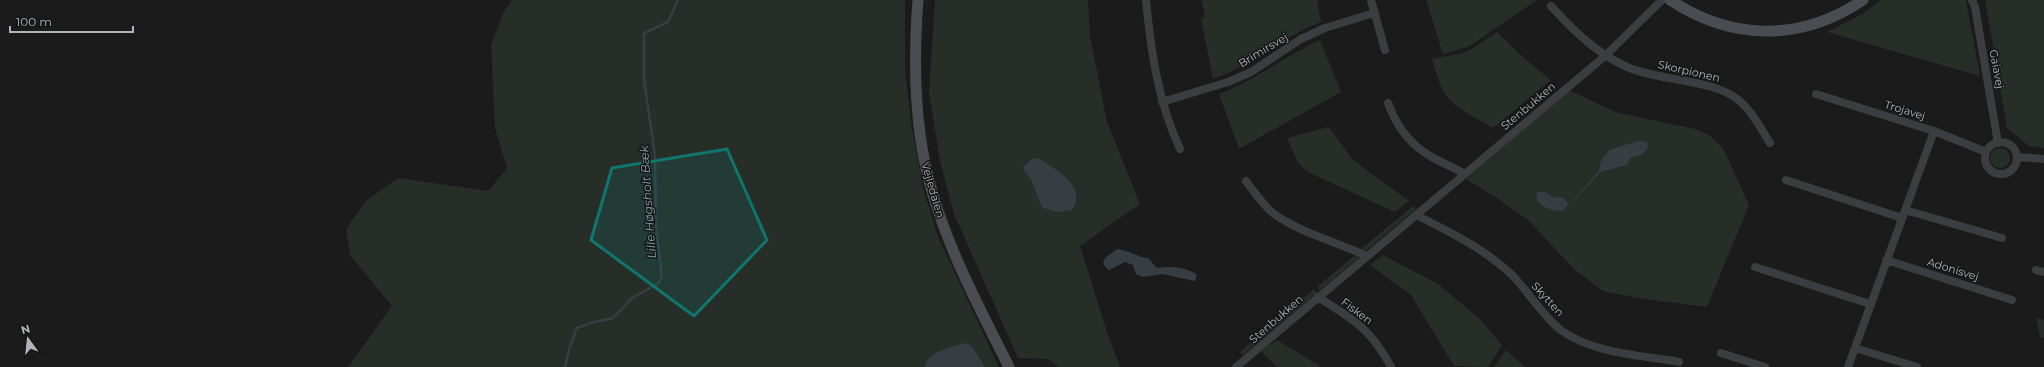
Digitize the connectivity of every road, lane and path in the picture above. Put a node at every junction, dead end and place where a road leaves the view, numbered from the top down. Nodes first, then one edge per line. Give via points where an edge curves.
1 (918, 0) edge
2 (1146, 0) edge
3 (1372, 0) edge
4 (1662, 0) edge
5 (1670, 0) edge
6 (1863, 0) edge
7 (1972, 0) edge
8 (1551, 6) dead end
9 (1374, 13) junction
10 (1385, 50) dead end
11 (1605, 56) junction
12 (1816, 94) dead end
13 (1162, 102) junction
14 (1388, 103) dead end
15 (1934, 130) junction
16 (1770, 143) dead end
17 (1998, 143) junction
18 (1180, 149) dead end
19 (1986, 152) junction
20 (2017, 157) junction
21 (2044, 159) edge
22 (1465, 174) junction
23 (1786, 180) dead end
24 (1246, 181) dead end
25 (1905, 210) junction
26 (1416, 215) junction
27 (1902, 218) junction
28 (2002, 238) dead end
29 (1367, 256) junction
30 (1886, 260) junction
31 (1755, 267) dead end
32 (2036, 270) dead end
33 (2044, 272) edge
34 (1318, 297) junction
35 (2012, 300) dead end
36 (1870, 304) junction
37 (1854, 348) junction
38 (1721, 353) dead end
39 (1679, 362) dead end
40 (1009, 367) edge
41 (1236, 367) edge
42 (1391, 367) edge
43 (1765, 367) edge
44 (1848, 367) edge
45 (1917, 367) edge

1 - 40 street, Vejledalen via 918,111 923,152 933,194 949,240
2 - 13 street via 1154,67
3 - 9 street
4 - 11 street, Stenbukken
5 - 6 street via 1708,21 1756,31 1799,29 1828,20
7 - 17 street, Gaiavej
8 - 11 street via 1577,34
9 - 10 street
9 - 13 street, Brimirsvej via 1325,28 1228,82
11 - 16 street, Skorpionen via 1658,76 1730,93 1751,112
11 - 22 street, Stenbukken
12 - 15 street, Trojavej
13 - 18 street
14 - 22 street via 1397,124 1409,139 1424,152
15 - 19 street, Trojavej
15 - 25 street
17 - 19 street
17 - 20 street via 2009,144
19 - 20 street via 1987,165 1998,174 2012,170
20 - 21 street
22 - 26 street, Stenbukken
23 - 27 street
24 - 29 street via 1261,202 1274,214 1295,226
25 - 27 street
25 - 28 street
26 - 29 street, Stenbukken
26 - 39 street, Skytten via 1466,240 1491,256 1512,275 1546,316 1568,334 1601,348
27 - 30 street
29 - 34 street, Stenbukken
30 - 35 street, Adonisvej
30 - 36 street
31 - 36 street
32 - 33 street
34 - 41 street, Stenbukken
34 - 42 street, Fisken via 1366,330 1380,346
36 - 37 street
37 - 44 street
37 - 45 street
38 - 43 street

